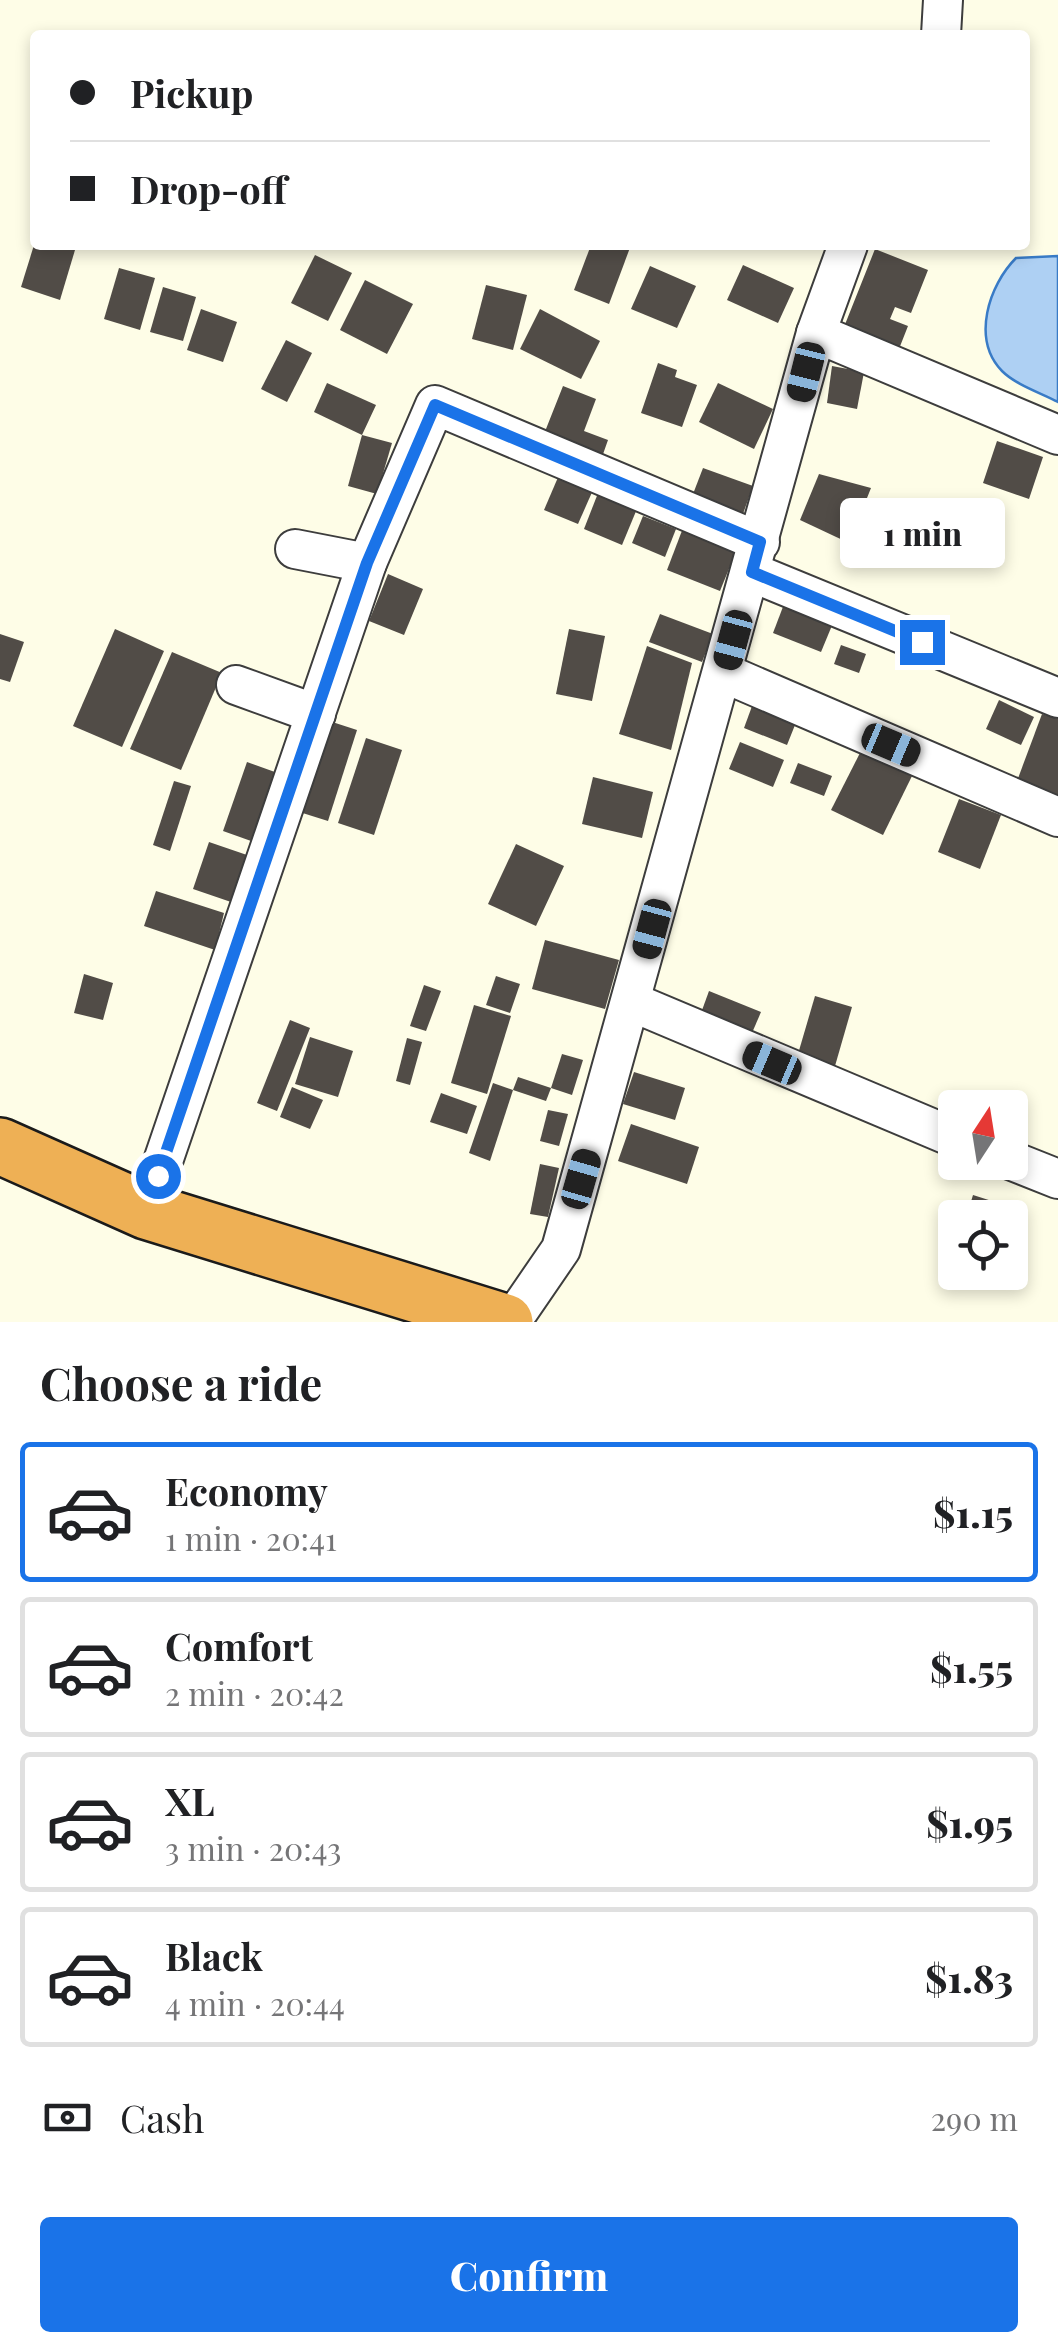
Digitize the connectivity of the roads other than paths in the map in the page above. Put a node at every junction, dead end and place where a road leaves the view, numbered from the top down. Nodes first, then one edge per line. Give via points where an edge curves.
1 (943, 0) edge
2 (941, 30) edge
3 (846, 250) edge
4 (816, 333) junction
5 (1058, 435) edge
6 (295, 549) dead end
7 (756, 557) junction
8 (367, 563) junction
9 (724, 673) junction
10 (236, 685) dead end
11 (1058, 698) edge
12 (316, 714) junction
13 (1058, 817) edge
14 (632, 1002) junction
15 (938, 1131) edge
16 (0, 1146) edge
17 (1028, 1167) edge
18 (1058, 1179) edge
19 (146, 1211) junction
20 (508, 1322) edge

1 - 2 street
3 - 4 street
4 - 5 street
4 - 7 street
6 - 8 street
7 - 8 street via 435,405
7 - 9 street
7 - 11 street
8 - 12 street
9 - 13 street
9 - 14 street
10 - 12 street
12 - 19 street
14 - 15 street
14 - 20 street via 561,1250
16 - 19 highway
17 - 18 street
19 - 20 highway

